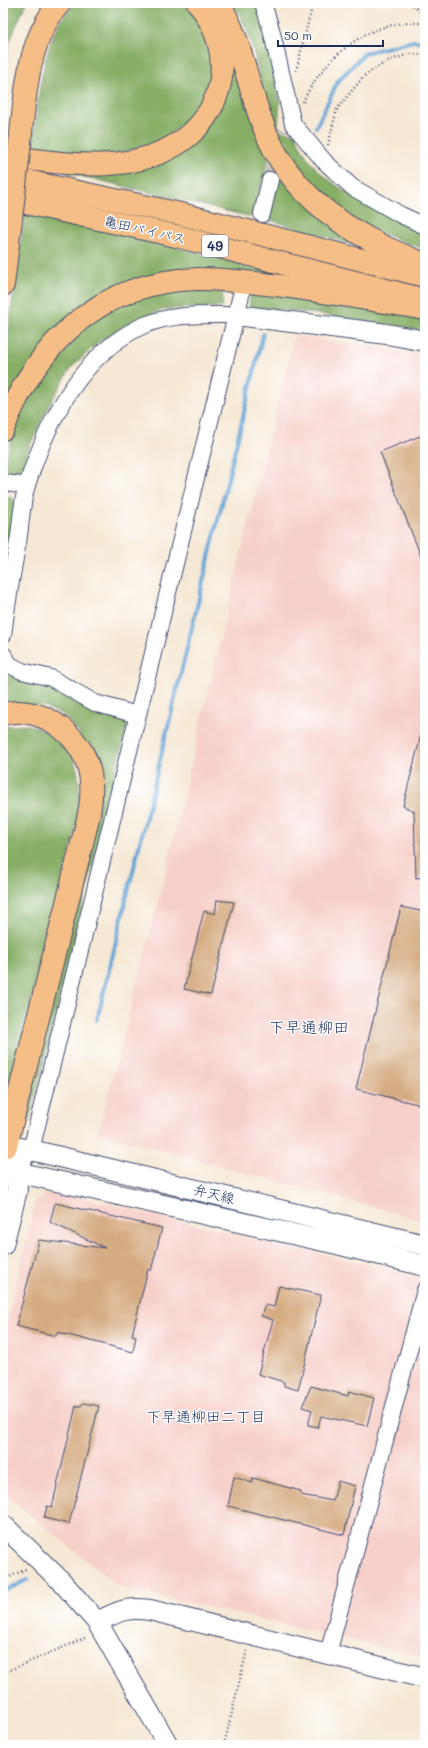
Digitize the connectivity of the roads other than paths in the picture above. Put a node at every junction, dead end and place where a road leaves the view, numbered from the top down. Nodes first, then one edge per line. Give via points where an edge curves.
1 (41, 3) edge
2 (60, 3) edge
3 (198, 3) edge
4 (219, 3) edge
5 (263, 3) edge
6 (10, 146) edge
7 (3, 175) edge
8 (270, 180) tunnel mouth
9 (3, 198) edge
10 (262, 214) tunnel mouth
11 (425, 226) edge
12 (425, 264) edge
13 (425, 276) edge
14 (3, 284) edge
15 (241, 295) tunnel mouth
16 (425, 300) edge
17 (425, 309) edge
18 (236, 315) junction
19 (425, 341) edge
20 (3, 429) edge
21 (6, 483) dead end
22 (27, 486) junction
23 (3, 635) edge
24 (3, 654) edge
25 (3, 714) edge
26 (138, 715) junction
27 (5, 1146) edge
28 (31, 1150) junction
29 (9, 1170) edge
30 (3, 1245) edge
31 (425, 1245) edge
32 (425, 1266) edge
33 (425, 1290) edge
34 (3, 1525) edge
35 (97, 1622) junction
36 (328, 1654) junction
37 (425, 1678) edge
38 (168, 1745) edge

1 - 6 highway via 24,38 17,63
2 - 6 highway via 48,18 35,50
3 - 6 highway via 209,18 217,36 222,66 221,81 211,110 189,136 158,154 122,164 80,164
4 - 12 highway via 234,32 270,143 284,168 299,187 327,213 353,231 372,242
5 - 11 street via 288,104 288,127 352,187
6 - 7 highway
6 - 14 highway, bridge via 11,219
7 - 13 highway, 亀田バイパス / 49 via 181,214
8 - 10 street
9 - 16 highway, 亀田バイパス / 49 via 176,236
15 - 18 street
17 - 20 highway via 319,291 219,279 172,281 150,285 110,300 76,322 60,336 21,389
18 - 19 street
18 - 22 street via 195,315 165,319 139,328 115,342 96,359 61,407
18 - 26 street
21 - 22 street
22 - 23 street
24 - 26 street via 10,665 22,671 51,678 96,703
25 - 27 highway via 31,714 44,718 65,731 83,752 91,782 91,798 82,842
26 - 28 street
27 - 28 street, 弁天線
27 - 29 street
28 - 29 street
28 - 31 street, 弁天線
29 - 30 street via 17,1190
29 - 32 street, 弁天線
33 - 36 street
34 - 35 street via 39,1558
35 - 36 street via 132,1608
35 - 38 street
36 - 37 street

